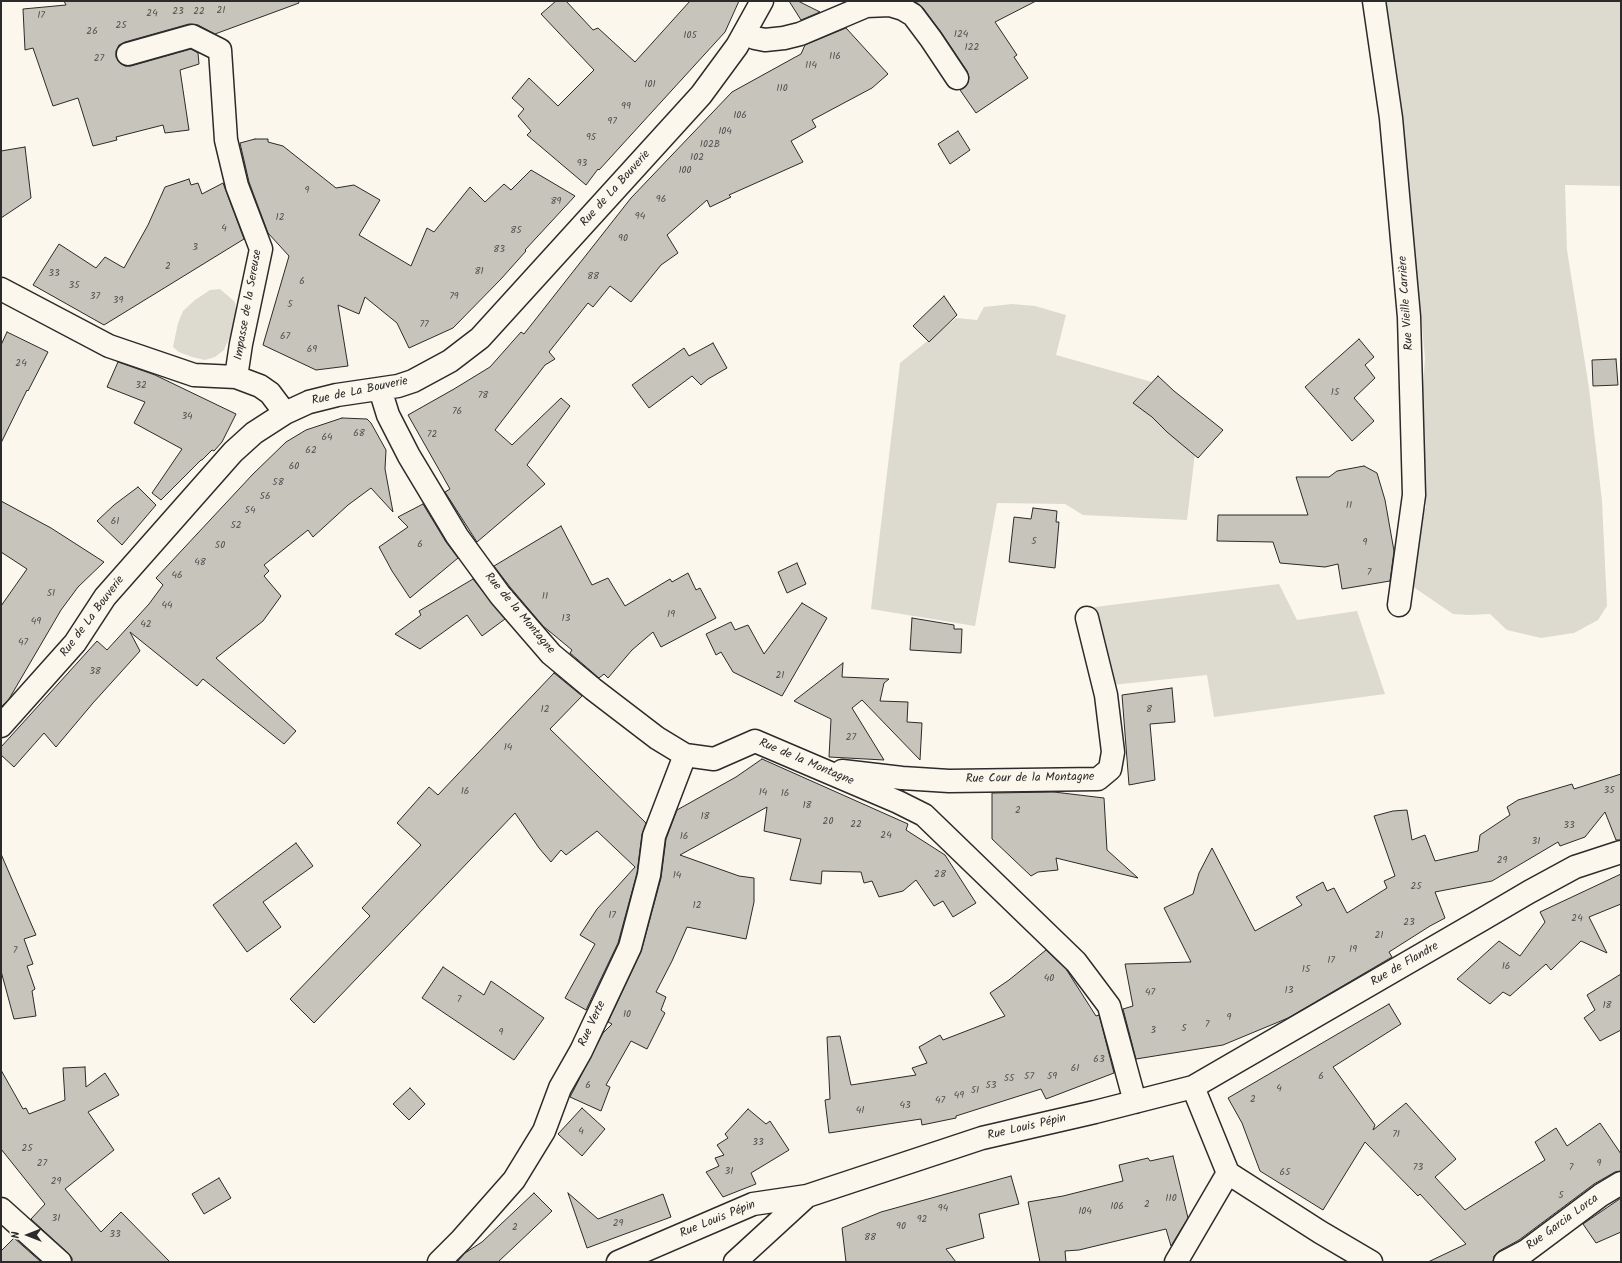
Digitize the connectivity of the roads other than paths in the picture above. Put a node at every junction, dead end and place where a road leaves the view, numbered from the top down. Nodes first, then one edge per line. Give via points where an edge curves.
1 (762, 1) edge
2 (1374, 1) edge
3 (745, 34) junction
4 (128, 54) dead end
5 (957, 78) dead end
6 (1, 289) edge
7 (236, 377) junction
8 (380, 389) junction
9 (285, 413) junction
10 (1399, 605) dead end
11 (1087, 618) dead end
12 (1, 726) edge
13 (685, 755) junction
14 (817, 768) junction
15 (1621, 852) edge
16 (1193, 1087) junction
17 (1135, 1102) junction
18 (1228, 1173) junction
19 (1621, 1183) edge
20 (808, 1196) junction
21 (1, 1209) edge
22 (60, 1262) edge
23 (439, 1262) edge
24 (618, 1262) edge
25 (735, 1262) edge
26 (1176, 1262) edge
27 (1371, 1262) edge
28 (1505, 1262) edge

1 - 3 street, Rue de La Bouverie
2 - 10 street, Rue Vieille Carrière via 1391,118 1409,317 1414,494
3 - 5 street via 765,40 784,38 800,34 866,6 890,5 913,15
3 - 8 street, Rue de La Bouverie via 701,95 480,338 450,361 424,376 398,386
4 - 7 street, Impasse de la Sereuse via 192,36 220,50 226,140 237,186 261,249
6 - 7 street via 109,346 194,375
7 - 9 street via 260,386 270,393
8 - 9 street, Rue de La Bouverie via 322,398
8 - 13 street, Rue de la Montagne via 388,415 409,456 457,536 500,595 551,654 657,738
9 - 12 street, Rue de La Bouverie via 254,433 233,452 105,598 75,643
11 - 14 street, Rue Cour de la Montagne via 1106,695 1113,752 1110,769 1098,779 949,780 902,778
13 - 14 street, Rue de la Montagne via 714,759 754,741
13 - 23 street, Rue Verte via 654,836 646,888 630,947 581,1051 560,1088 544,1131 514,1180
14 - 17 street, Rue de la Montagne via 924,815 1076,962 1109,1006
15 - 16 street, Rue de Flandre via 1575,867 1529,892
16 - 17 street, Rue Louis Pépin
16 - 18 street
17 - 20 street, Rue Louis Pépin via 982,1138
18 - 26 street
18 - 27 street
19 - 28 street, Rue Garcia Lorca
20 - 24 street, Rue Louis Pépin via 753,1204
20 - 25 street
21 - 22 street

